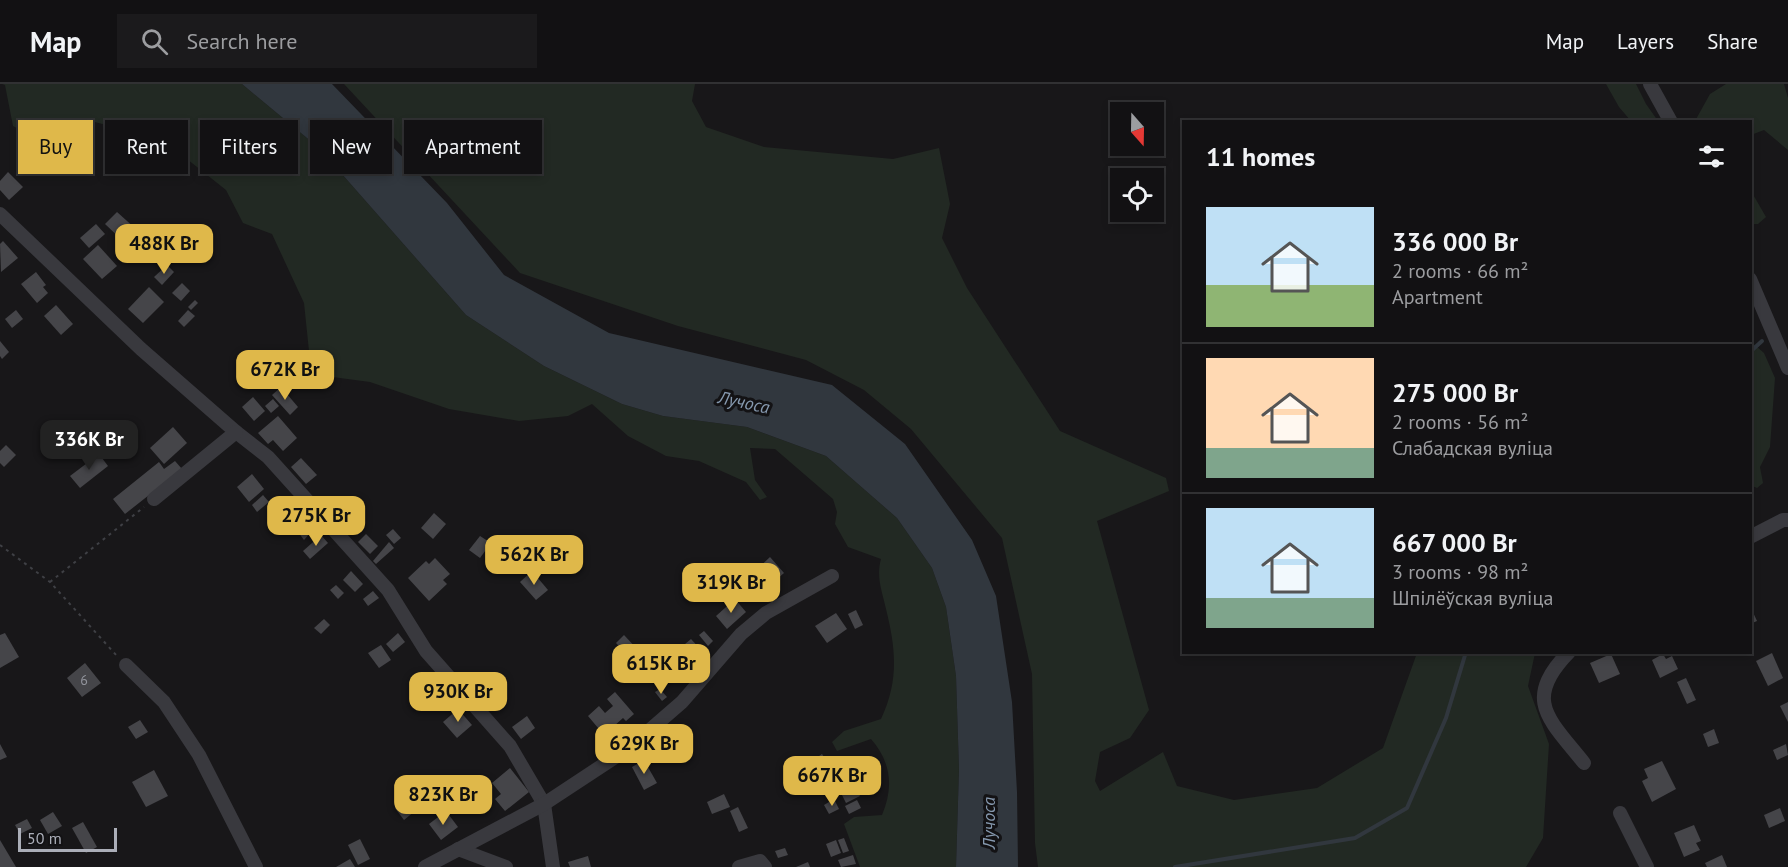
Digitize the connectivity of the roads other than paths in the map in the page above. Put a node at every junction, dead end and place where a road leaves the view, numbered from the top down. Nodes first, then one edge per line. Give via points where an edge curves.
1 (1650, 84) edge
2 (1670, 120) edge
3 (0, 214) edge
4 (1752, 283) edge
5 (1765, 312) junction
6 (1752, 314) edge
7 (1788, 368) edge
8 (236, 432) junction
9 (153, 499) road end
10 (1788, 520) edge
11 (1752, 536) edge
12 (832, 576) dead end
13 (1567, 654) edge
14 (126, 665) road end
15 (1584, 763) dead end
16 (544, 804) junction
17 (1620, 813) dead end
18 (458, 849) junction
19 (255, 867) edge
20 (425, 867) edge
21 (506, 867) edge
22 (553, 867) edge
23 (739, 867) edge
24 (765, 867) edge
25 (1647, 867) edge

1 - 2 street
3 - 8 street via 141,349
4 - 5 street
5 - 6 street
5 - 7 street
8 - 9 street
8 - 16 street via 268,456 388,590 426,651 510,746
10 - 11 street
12 - 16 street via 766,613 741,634 682,702 629,748
13 - 15 street via 1551,670 1542,689 1545,705 1558,730
14 - 19 street via 164,702 199,755
16 - 18 street
16 - 22 street
17 - 25 street
18 - 20 street
18 - 21 street
23 - 24 street via 760,861

